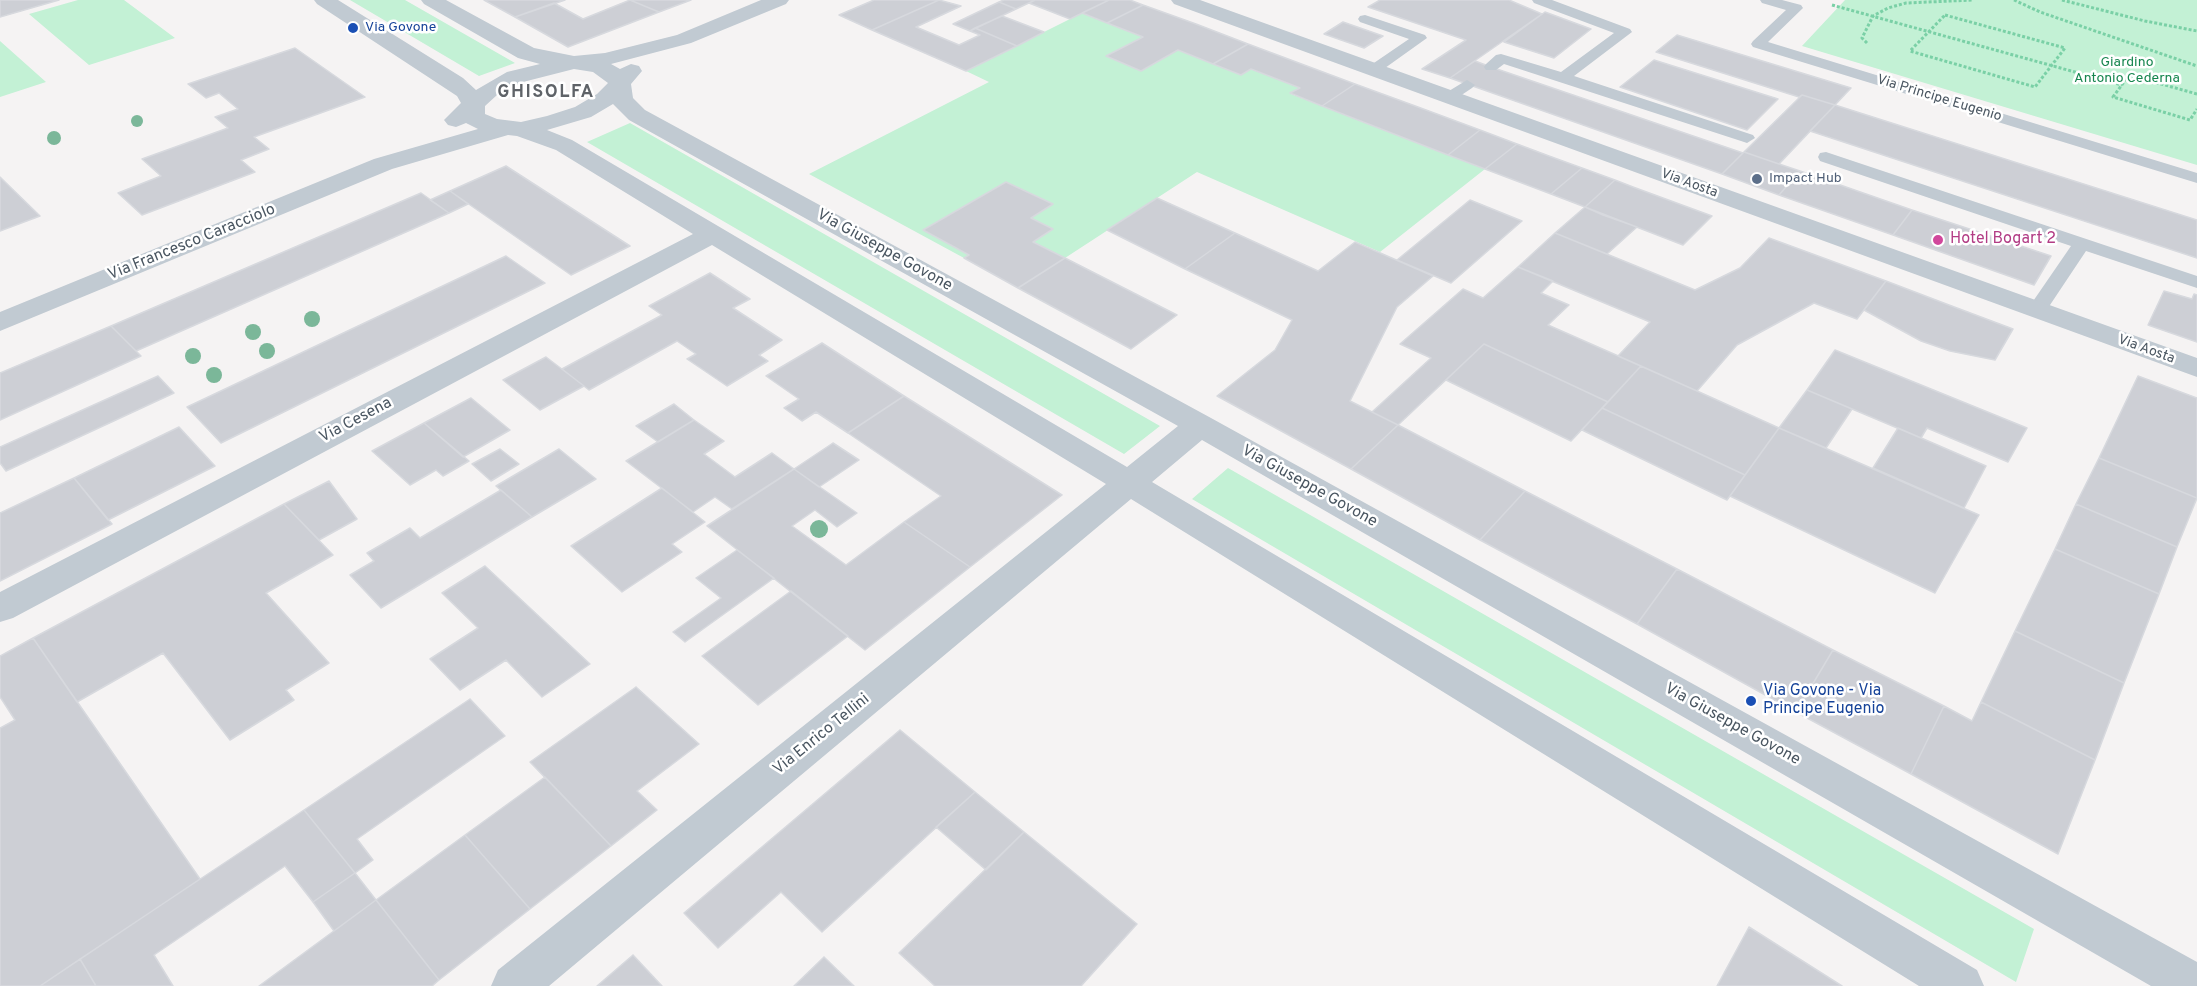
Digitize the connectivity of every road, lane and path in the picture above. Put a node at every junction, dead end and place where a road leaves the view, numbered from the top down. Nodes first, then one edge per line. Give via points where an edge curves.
1 (324, 0) edge
2 (431, 0) edge
3 (779, 0) edge
4 (1181, 0) edge
5 (1539, 0) edge
6 (1767, 0) edge
7 (1973, 0) edge
8 (2014, 0) edge
9 (2061, 0) edge
10 (1832, 5) dead end
11 (1873, 16) junction
12 (1365, 19) dead end
13 (2197, 31) edge
14 (1929, 32) junction
15 (684, 39) junction
16 (1869, 45) dead end
17 (571, 63) junction
18 (2052, 66) junction
19 (2197, 66) edge
20 (1491, 67) dead end
21 (1374, 70) junction
22 (1563, 78) junction
23 (620, 85) junction
24 (2122, 85) junction
25 (2197, 94) edge
26 (473, 105) junction
27 (2197, 108) edge
28 (513, 128) junction
29 (1747, 138) dead end
30 (1826, 157) dead end
31 (383, 164) junction
32 (2197, 178) edge
33 (711, 235) junction
34 (2082, 243) junction
35 (2197, 282) edge
36 (2037, 310) junction
37 (0, 322) edge
38 (2197, 368) edge
39 (1200, 425) junction
40 (1131, 484) junction
41 (0, 608) edge
42 (514, 986) edge
43 (1961, 986) edge
44 (2195, 986) edge

1 - 26 street via 455,82
2 - 17 street, Via Giuseppe Govone via 526,52
3 - 15 street
4 - 21 street, Via Aosta
5 - 22 lane via 1625,32
6 - 32 lane, Via Principe Eugenio via 1796,8 1758,44
7 - 11 path via 1906,3
8 - 19 path
9 - 13 path
10 - 11 path
11 - 14 path
11 - 16 path via 1862,38
12 - 21 lane via 1420,39
14 - 18 path
14 - 18 path via 1945,15 2065,48
14 - 18 path via 1910,51 2035,87
15 - 17 street via 605,59
15 - 23 street via 631,71
17 - 23 street, Via Giuseppe Govone via 599,66 614,75
17 - 26 street, Via Francesco Caracciolo via 515,77 489,90
18 - 24 path
20 - 22 lane via 1502,58
21 - 36 street, Via Aosta via 1458,91
22 - 29 lane
23 - 28 street, Via Francesco Caracciolo via 583,112 553,122
23 - 39 street, Via Giuseppe Govone via 622,100 637,115
24 - 25 path via 2129,75
24 - 27 path via 2113,97 2190,120
26 - 28 street via 474,118 492,126
26 - 31 street, Via Francesco Caracciolo via 448,127
28 - 31 street, Via Francesco Caracciolo
28 - 33 street via 564,145
30 - 34 lane
31 - 37 street, Via Francesco Caracciolo
33 - 40 street
33 - 41 street, Via Cesena
34 - 35 lane
34 - 36 lane
36 - 38 street, Via Aosta
39 - 40 street, Via Enrico Tellini
39 - 44 street, Via Giuseppe Govone
40 - 42 street, Via Enrico Tellini
40 - 43 street

